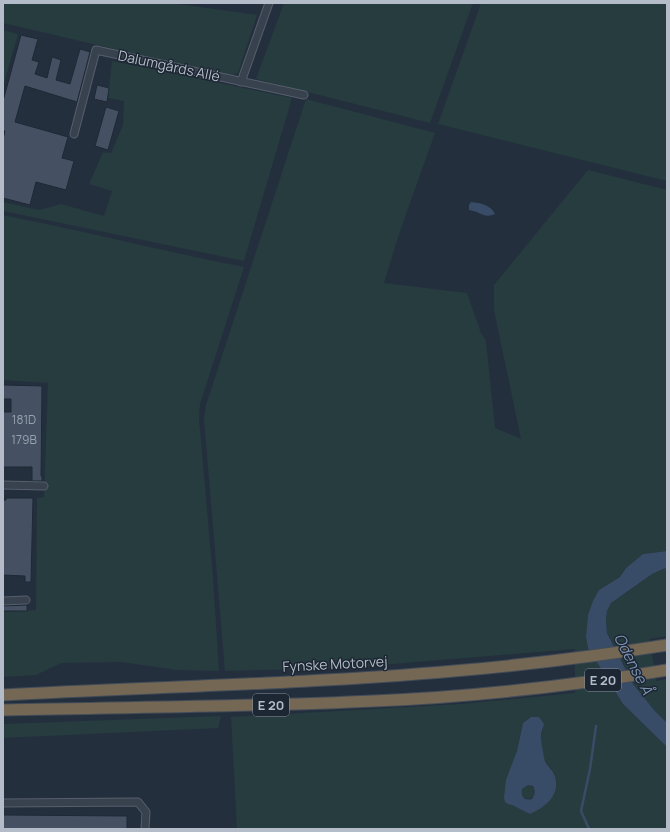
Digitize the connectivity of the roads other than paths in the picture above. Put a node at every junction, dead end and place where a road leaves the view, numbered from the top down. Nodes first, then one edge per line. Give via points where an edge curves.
1 (269, 3) edge
2 (241, 82) junction
3 (304, 96) dead end
4 (74, 134) dead end
5 (3, 485) edge
6 (44, 486) dead end
7 (26, 600) dead end
8 (3, 601) edge
9 (667, 645) edge
10 (667, 670) edge
11 (3, 695) edge
12 (3, 710) edge
13 (3, 802) edge
14 (145, 829) edge

1 - 2 street
2 - 3 street, Dalumgårds Allé
2 - 4 street, Dalumgårds Allé via 96,50
5 - 6 street
7 - 8 street
9 - 11 highway, Fynske Motorvej / E 20 via 456,671
10 - 12 highway, E 20 via 457,696 376,701 213,707
13 - 14 street via 138,802 146,812

